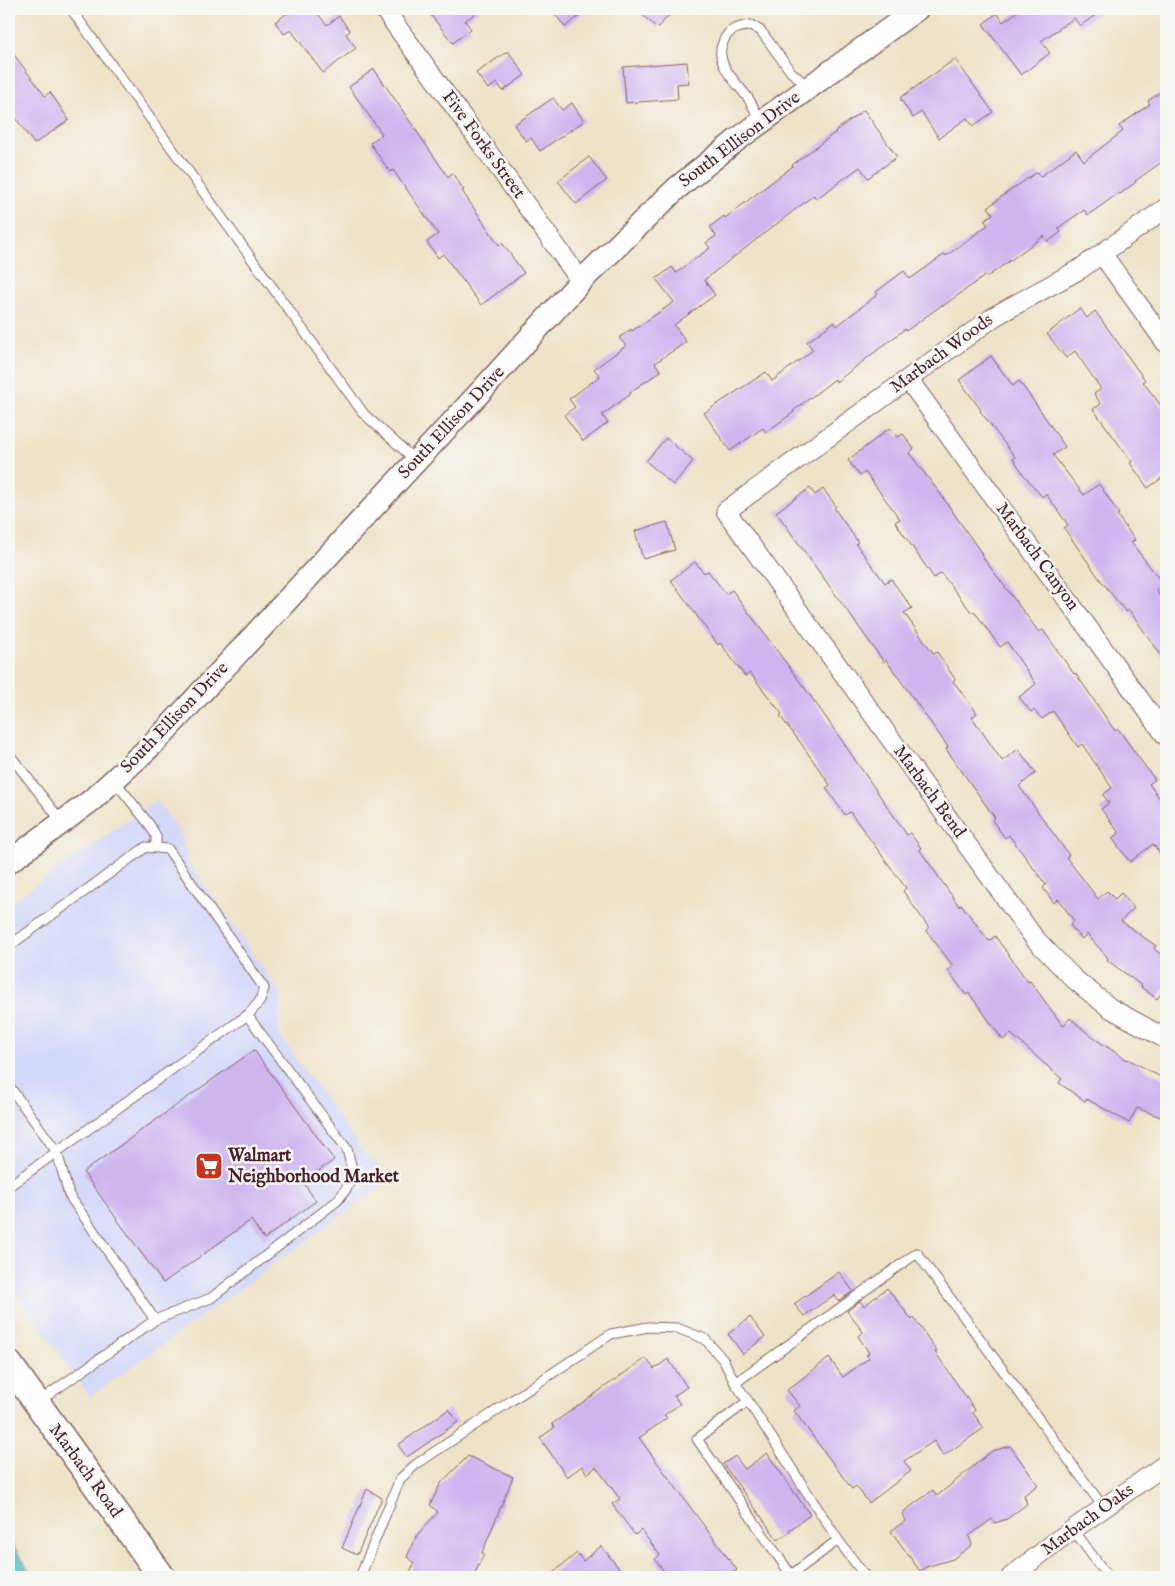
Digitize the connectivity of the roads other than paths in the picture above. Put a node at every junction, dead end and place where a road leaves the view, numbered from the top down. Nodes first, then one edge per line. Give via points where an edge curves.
1 (71, 9) edge
2 (384, 9) edge
3 (917, 9) edge
4 (809, 87) junction
5 (761, 122) junction
6 (1166, 208) edge
7 (1102, 254) junction
8 (581, 281) junction
9 (1166, 343) edge
10 (908, 379) junction
11 (416, 461) junction
12 (726, 511) joint
13 (1166, 736) edge
14 (10, 756) edge
15 (114, 780) junction
16 (62, 822) junction
17 (156, 848) junction
18 (9, 862) edge
19 (9, 946) edge
20 (247, 1015) junction
21 (1166, 1040) edge
22 (9, 1086) edge
23 (57, 1152) junction
24 (9, 1186) edge
25 (155, 1320) junction
26 (9, 1364) edge
27 (735, 1383) junction
28 (748, 1401) junction
29 (37, 1403) junction
30 (1166, 1464) edge
31 (1104, 1508) junction
32 (1074, 1529) junction
33 (838, 1540) junction
34 (790, 1576) edge
35 (162, 1577) edge
36 (360, 1577) edge
37 (866, 1577) edge
38 (1011, 1577) edge
39 (1108, 1577) edge

1 - 11 lane via 364,414
2 - 8 street, Five Forks Street
3 - 4 street, South Ellison Drive
4 - 5 street, South Ellison Drive
4 - 5 lane via 791,72 761,31 751,25 735,28 725,36 720,51 723,65
5 - 8 street, South Ellison Drive via 676,188
6 - 7 street, Marbach Woods
7 - 9 street
7 - 10 street, Marbach Woods via 994,316
8 - 11 street, South Ellison Drive
10 - 12 street, Marbach Woods
10 - 13 street, Marbach Canyon
11 - 15 street, South Ellison Drive via 157,740
12 - 21 street, Marbach Bend via 1035,939 1074,979 1110,1008
14 - 16 lane
15 - 16 street, South Ellison Drive
15 - 17 lane via 149,824 156,836
16 - 18 street, South Ellison Drive
17 - 19 lane via 146,847
17 - 20 lane via 168,849 264,988 260,1002
20 - 23 lane
20 - 25 lane via 347,1150 353,1172 348,1187 337,1201 212,1298
22 - 23 lane
23 - 24 lane
23 - 25 lane via 69,1195
25 - 29 lane
26 - 29 main road, Marbach Road
27 - 28 lane
27 - 31 lane via 916,1252
27 - 36 lane via 724,1361 705,1339 677,1328 648,1327 610,1334 415,1465 400,1479
28 - 33 lane
28 - 34 lane via 697,1440
29 - 35 main road, Marbach Road
30 - 31 street, Marbach Oaks
31 - 32 street, Marbach Oaks
32 - 38 street, Marbach Oaks
32 - 39 lane
33 - 34 lane
33 - 37 lane

